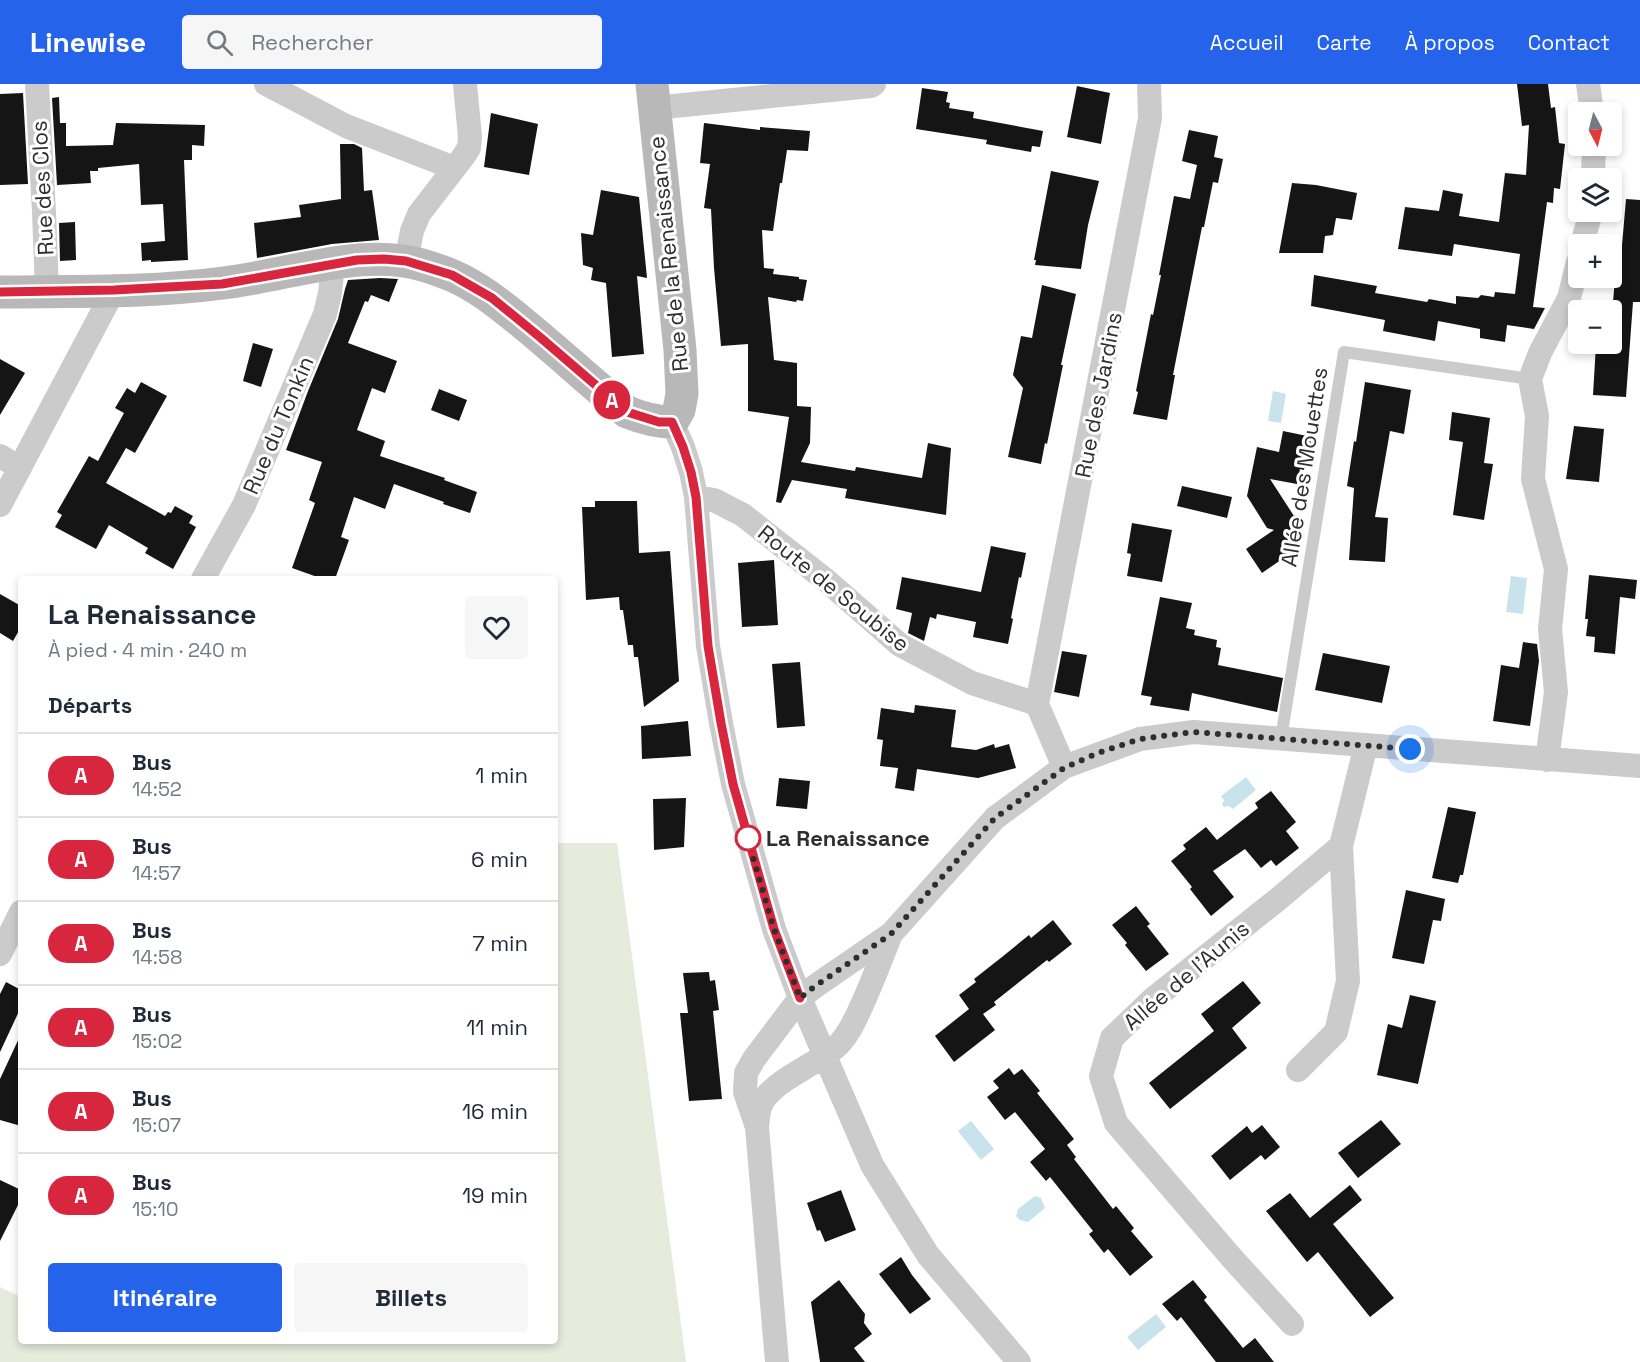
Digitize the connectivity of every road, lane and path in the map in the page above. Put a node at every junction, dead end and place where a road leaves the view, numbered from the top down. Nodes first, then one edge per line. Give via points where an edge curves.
1 (37, 84) edge
2 (266, 84) edge
3 (465, 84) edge
4 (874, 84) edge
5 (1149, 84) edge
6 (1588, 84) edge
7 (653, 96) edge
8 (1591, 102) edge
9 (454, 168) junction
10 (406, 261) junction
11 (333, 263) junction
12 (1572, 288) edge
13 (114, 290) junction
14 (47, 291) junction
15 (0, 292) edge
16 (1530, 379) junction
17 (672, 422) junction
18 (10, 462) edge
19 (696, 497) junction
20 (0, 505) edge
21 (205, 576) edge
22 (1037, 704) junction
23 (1281, 738) junction
24 (1366, 745) junction
25 (1547, 760) junction
26 (1640, 766) edge
27 (1064, 768) junction
28 (1341, 846) junction
29 (18, 918) edge
30 (891, 934) junction
31 (0, 954) edge
32 (800, 998) junction
33 (825, 1057) junction
34 (1298, 1070) dead end
35 (757, 1127) junction
36 (1292, 1324) dead end
37 (777, 1362) edge
38 (1019, 1362) edge

1 - 14 street, Rue des Clos
2 - 9 street via 346,126
3 - 9 street via 469,148
4 - 7 street
5 - 22 street, Rue des Jardins via 1150,118
6 - 8 street
7 - 17 main road, Rue de la Renaissance via 680,350 682,394
9 - 10 street via 419,214
10 - 11 main road
10 - 17 main road via 452,275 492,298 627,412
11 - 13 main road via 222,284
11 - 21 street, Rue du Tonkin via 325,314 244,505
12 - 16 street
13 - 14 main road
13 - 18 street
14 - 15 main road
16 - 23 lane, Allée des Mouettes via 1344,352
16 - 25 street via 1537,416 1533,479 1556,569 1550,629 1556,692
17 - 19 street
18 - 20 street
19 - 22 street, Route de Soubise via 714,500 743,515 900,645 972,683
19 - 32 street via 708,646 733,784 774,929
22 - 27 street
23 - 24 street
23 - 27 street via 1194,732 1140,739
24 - 25 street
24 - 28 street
25 - 26 street
27 - 30 street via 995,818
28 - 34 street via 1348,981 1336,1032
28 - 36 street, Allée de l'Aunis via 1153,999 1112,1038 1101,1076 1116,1124
29 - 31 street
30 - 32 street
30 - 33 street via 849,1031
32 - 33 street
32 - 35 street via 746,1073 745,1092
33 - 35 street via 770,1092 761,1104
33 - 38 street via 872,1165 928,1255
35 - 37 street

